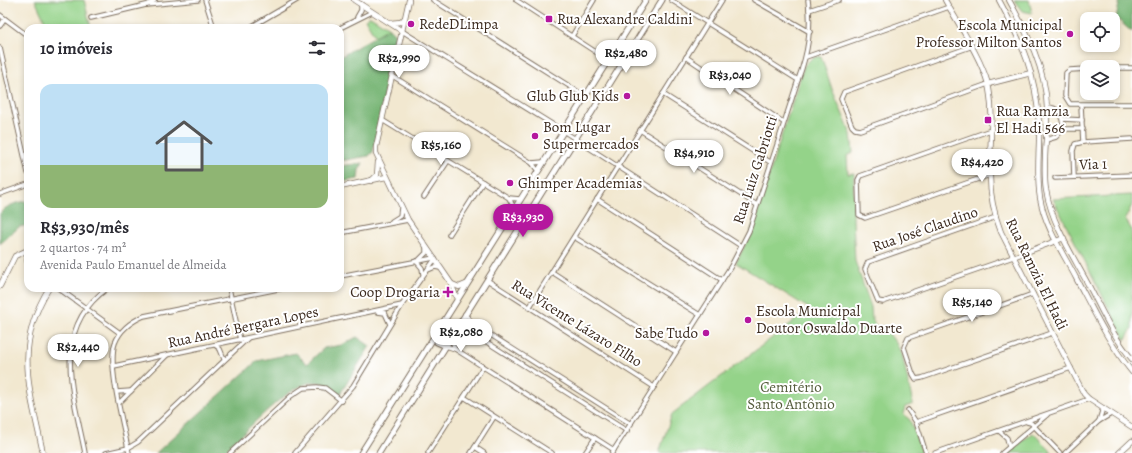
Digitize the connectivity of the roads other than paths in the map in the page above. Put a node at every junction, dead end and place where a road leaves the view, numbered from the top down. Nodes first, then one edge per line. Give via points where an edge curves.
1 (155, 0) edge
2 (198, 0) edge
3 (205, 0) edge
4 (297, 0) edge
5 (354, 0) edge
6 (409, 0) edge
7 (433, 0) edge
8 (516, 0) edge
9 (594, 0) edge
10 (646, 0) edge
11 (662, 0) edge
12 (672, 0) edge
13 (722, 0) edge
14 (754, 0) edge
15 (808, 0) edge
16 (839, 0) edge
17 (945, 0) edge
18 (999, 0) edge
19 (1009, 0) edge
20 (171, 1) edge
21 (361, 4) junction
22 (146, 5) junction
23 (949, 7) junction
24 (809, 10) junction
25 (372, 12) junction
26 (0, 15) edge
27 (91, 18) dead end
28 (357, 18) junction
29 (405, 18) junction
30 (5, 19) junction
31 (389, 22) junction
32 (708, 23) junction
33 (213, 24) edge
34 (256, 24) edge
35 (0, 26) edge
36 (344, 26) edge
37 (402, 31) junction
38 (810, 32) junction
39 (24, 33) edge
40 (572, 36) junction
41 (411, 37) junction
42 (399, 44) junction
43 (970, 47) junction
44 (0, 48) edge
45 (686, 57) junction
46 (806, 57) junction
47 (608, 60) junction
48 (1120, 68) edge
49 (1132, 68) edge
50 (1080, 70) edge
51 (1031, 73) junction
52 (391, 75) junction
53 (798, 80) junction
54 (988, 84) junction
55 (663, 94) junction
56 (585, 96) junction
57 (1132, 104) edge
58 (1047, 106) junction
59 (1082, 106) junction
60 (1037, 108) junction
61 (1063, 119) junction
62 (382, 120) junction
63 (1082, 120) junction
64 (783, 122) junction
65 (1039, 124) junction
66 (1063, 129) junction
67 (1083, 129) junction
68 (640, 130) junction
69 (991, 130) junction
70 (563, 131) junction
71 (575, 139) junction
72 (1132, 139) edge
73 (1046, 140) junction
74 (1083, 142) junction
75 (24, 155) edge
76 (377, 159) junction
77 (448, 161) junction
78 (543, 162) junction
79 (770, 162) junction
80 (532, 163) junction
81 (618, 166) junction
82 (538, 171) junction
83 (990, 175) junction
84 (1132, 175) edge
85 (1074, 176) junction
86 (386, 177) junction
87 (1055, 178) dead end
88 (371, 181) junction
89 (483, 182) junction
90 (24, 185) edge
91 (344, 187) edge
92 (0, 194) edge
93 (424, 197) dead end
94 (509, 198) junction
95 (520, 199) junction
96 (597, 199) junction
97 (757, 205) junction
98 (401, 208) junction
99 (514, 208) junction
100 (405, 215) junction
101 (996, 218) junction
102 (398, 219) junction
103 (408, 220) junction
104 (386, 224) junction
105 (344, 232) edge
106 (449, 235) dead end
107 (574, 236) junction
108 (1064, 238) junction
109 (1056, 241) junction
110 (425, 245) junction
111 (741, 246) junction
112 (24, 252) edge
113 (1013, 257) junction
114 (434, 258) junction
115 (416, 261) junction
116 (442, 269) junction
117 (552, 272) junction
118 (344, 275) edge
119 (422, 275) junction
120 (487, 280) junction
121 (722, 280) junction
122 (451, 283) junction
123 (466, 284) junction
124 (0, 286) edge
125 (46, 292) edge
126 (64, 292) edge
127 (104, 292) edge
128 (230, 292) edge
129 (263, 292) edge
130 (1033, 294) junction
131 (232, 298) junction
132 (457, 299) junction
133 (402, 305) junction
134 (452, 307) junction
135 (86, 308) junction
136 (392, 308) junction
137 (529, 308) junction
138 (377, 312) junction
139 (385, 313) junction
140 (465, 314) junction
141 (396, 315) junction
142 (700, 315) junction
143 (390, 325) junction
144 (456, 329) junction
145 (120, 333) junction
146 (1052, 333) junction
147 (249, 337) junction
148 (450, 338) junction
149 (240, 339) junction
150 (498, 339) junction
151 (214, 345) junction
152 (446, 346) junction
153 (493, 346) junction
154 (236, 348) junction
155 (455, 349) junction
156 (676, 352) junction
157 (167, 354) junction
158 (224, 358) junction
159 (1132, 359) edge
160 (114, 366) junction
161 (483, 367) junction
162 (1071, 368) junction
163 (1132, 372) edge
164 (654, 387) junction
165 (132, 390) junction
166 (117, 392) junction
167 (464, 397) junction
168 (1089, 399) junction
169 (342, 401) junction
170 (119, 403) junction
171 (1103, 408) junction
172 (908, 410) dead end
173 (1050, 413) junction
174 (1111, 414) junction
175 (494, 417) junction
176 (1099, 421) junction
177 (916, 422) junction
178 (1026, 422) junction
179 (631, 424) junction
180 (1034, 426) junction
181 (1132, 427) edge
182 (627, 431) junction
183 (999, 431) junction
184 (595, 438) junction
185 (1132, 442) edge
186 (475, 447) junction
187 (1009, 447) junction
188 (128, 448) junction
189 (613, 451) edge
190 (43, 453) edge
191 (85, 453) edge
192 (106, 453) edge
193 (129, 453) edge
194 (230, 453) edge
195 (295, 453) edge
196 (361, 453) edge
197 (379, 453) edge
198 (428, 453) edge
199 (471, 453) edge
200 (484, 453) edge
201 (552, 453) edge
202 (585, 453) edge
203 (926, 453) edge
204 (935, 453) edge
205 (1002, 453) edge
206 (1060, 453) edge
207 (1065, 453) edge
208 (1119, 453) edge

1 - 22 street
2 - 20 street
3 - 33 street
4 - 34 street
5 - 21 street
6 - 29 street
7 - 56 street
8 - 40 street
9 - 40 street
10 - 47 main road
11 - 71 main road
12 - 32 street
13 - 32 street
14 - 38 street
15 - 24 street, Rua Luiz Gabriotti
16 - 24 street
17 - 23 street, Rua Ramzia El Hadi
18 - 51 street via 1023,44
19 - 58 street via 1031,42
20 - 22 street
21 - 25 street
21 - 28 street
22 - 27 street
23 - 43 street, Rua Ramzia El Hadi
23 - 46 street
24 - 38 street, Rua Luiz Gabriotti
25 - 28 street
25 - 31 street
26 - 30 street
28 - 36 street
29 - 31 street via 397,23
29 - 37 street
30 - 35 street
30 - 39 street
31 - 37 street
32 - 45 street
32 - 53 street
37 - 41 street
37 - 42 street
38 - 46 street, Rua Luiz Gabriotti
40 - 47 street
41 - 42 street via 404,38
41 - 70 street
42 - 52 street
43 - 54 street, Rua Ramzia El Hadi
43 - 54 street via 847,90 841,99 855,130
44 - 75 street
45 - 55 street
45 - 64 street
46 - 53 street, Rua Luiz Gabriotti
47 - 56 main road
48 - 49 street
50 - 59 street via 1068,71 1065,75 1065,96 1068,103
51 - 54 street
51 - 60 street
52 - 62 street
52 - 80 street
53 - 64 street, Rua Luiz Gabriotti
54 - 69 street, Rua Ramzia El Hadi
55 - 68 street
55 - 79 street
56 - 70 main road
57 - 59 street
58 - 60 street
58 - 61 street via 1057,109
58 - 73 street
59 - 63 street
60 - 65 street
61 - 63 street
61 - 66 street
62 - 76 street via 376,147
62 - 77 street
63 - 67 street
64 - 79 street, Rua Luiz Gabriotti
65 - 73 street via 1042,138
65 - 109 street via 1038,178 1041,199 1044,214
66 - 67 street
66 - 73 street via 1056,137
67 - 74 street
68 - 81 street
68 - 97 street
69 - 83 street, Rua Ramzia El Hadi
69 - 83 street via 860,176 858,180 861,217 865,218
70 - 71 street
70 - 78 main road
71 - 81 street
71 - 120 main road
72 - 74 street
73 - 108 street via 1046,190
74 - 85 street via 1073,147
76 - 86 street
76 - 88 street via 378,172
77 - 89 street
77 - 93 street
78 - 80 street
78 - 82 main road
79 - 97 street, Rua Luiz Gabriotti
80 - 82 street
81 - 96 street
81 - 111 street
82 - 95 main road
83 - 101 street, Rua Ramzia El Hadi
84 - 85 street, Via 1
85 - 87 street, Via 1
86 - 88 street
86 - 98 street
88 - 91 street
89 - 94 street
89 - 106 street
90 - 92 street
94 - 95 street
94 - 99 street
95 - 99 main road
96 - 107 street
96 - 121 street
97 - 111 street, Rua Luiz Gabriotti
98 - 100 street
98 - 102 street via 402,212
99 - 123 main road
100 - 102 street
100 - 103 street
101 - 113 street, Rua Ramzia El Hadi
101 - 113 street, Rua José Claudino via 868,262 865,266 876,299 883,302
102 - 104 street
103 - 104 street
103 - 110 street
104 - 105 street
107 - 117 street
107 - 142 street
108 - 109 street
108 - 159 street via 1112,329
109 - 113 street
109 - 163 street via 1112,344
110 - 114 street
110 - 115 street via 424,256
111 - 121 street, Rua Luiz Gabriotti
112 - 124 street via 15,256
113 - 130 street, Rua Ramzia El Hadi
114 - 115 street
114 - 116 street
114 - 119 street
115 - 118 street
115 - 119 street via 422,268
116 - 119 street via 435,267
116 - 122 street
117 - 137 street
117 - 156 street
119 - 133 street
120 - 137 street, Rua Vicente Lázaro Filho
120 - 140 main road
121 - 142 street, Rua Luiz Gabriotti
122 - 123 street via 459,287
122 - 132 street
123 - 132 main road
125 - 190 street via 40,302 28,340 27,367
126 - 135 street
127 - 135 street
128 - 131 street
129 - 131 street
130 - 146 street, Rua Ramzia El Hadi
130 - 146 street via 912,336 904,342 914,377 922,378
131 - 145 street via 144,316
131 - 149 street
132 - 134 main road
133 - 136 street, Rua André Bergara Lopes
133 - 141 street
134 - 152 main road via 437,339 439,344
134 - 196 main road
135 - 145 street
135 - 191 street via 72,338 69,354
136 - 138 street, Rua André Bergara Lopes
136 - 141 street via 397,309
137 - 164 street, Rua Vicente Lázaro Filho
138 - 139 street, Rua André Bergara Lopes
138 - 147 street, Rua André Bergara Lopes
139 - 141 street, Rua André Bergara Lopes
139 - 143 street
140 - 144 main road
140 - 150 street via 472,323
141 - 143 street
142 - 156 street, Rua Luiz Gabriotti
143 - 169 street
144 - 148 main road
144 - 153 street via 464,328
145 - 160 street via 113,351
146 - 162 street, Rua Ramzia El Hadi
147 - 149 street, Rua André Bergara Lopes
147 - 154 street
148 - 152 main road
148 - 155 street
149 - 151 street, Rua André Bergara Lopes
149 - 154 street
150 - 153 street
150 - 179 street
151 - 157 street, Rua André Bergara Lopes
151 - 158 street via 220,349
152 - 155 street
152 - 197 main road
153 - 182 street
154 - 158 street
155 - 161 street
156 - 164 street, Rua Luiz Gabriotti
157 - 160 street, Rua André Bergara Lopes
157 - 165 street
158 - 188 street via 154,428
160 - 166 street
161 - 167 street
161 - 184 street
162 - 168 street, Rua Ramzia El Hadi
162 - 177 street
164 - 179 street, Rua Luiz Gabriotti
165 - 166 street
165 - 170 street
166 - 170 street
167 - 175 street
167 - 198 street
168 - 171 street
168 - 173 street
169 - 194 street via 325,388 303,388 291,396
169 - 195 street
170 - 188 street
171 - 174 street
171 - 176 street
172 - 177 street
173 - 178 street
173 - 180 street
174 - 176 street
174 - 181 street
175 - 186 street
175 - 201 street
176 - 207 street
177 - 203 street
178 - 180 street
178 - 183 street
179 - 182 street, Rua Luiz Gabriotti
180 - 187 street
180 - 206 street
182 - 189 street, Rua Luiz Gabriotti
183 - 187 street via 1007,438
183 - 204 street
184 - 189 street
184 - 202 street
185 - 208 street
186 - 199 street
186 - 200 street
187 - 205 street
188 - 192 street
188 - 193 street

